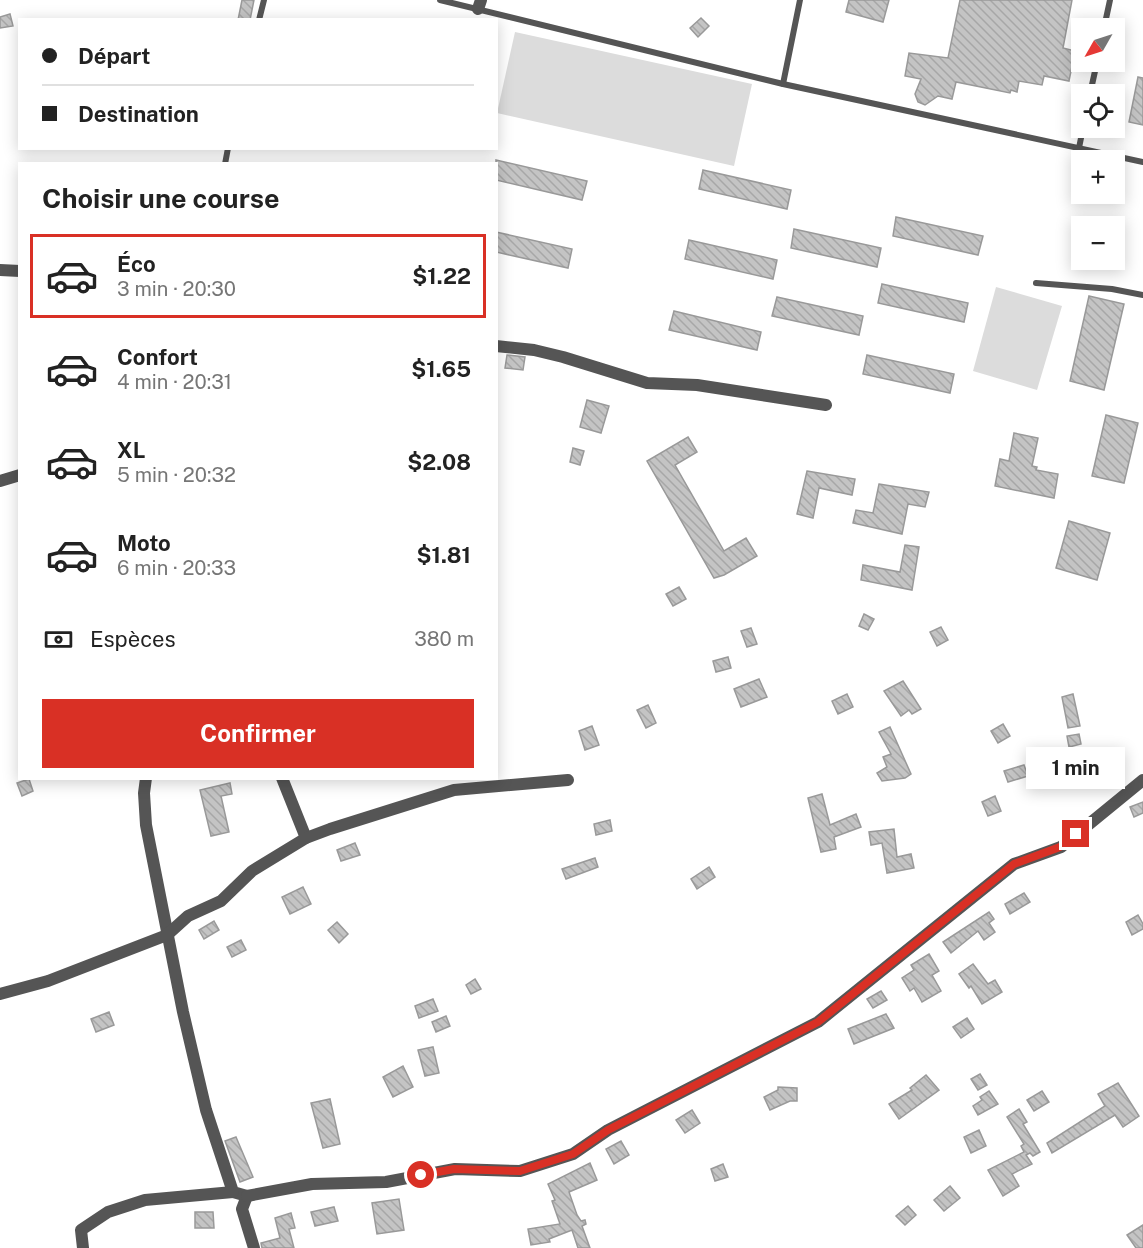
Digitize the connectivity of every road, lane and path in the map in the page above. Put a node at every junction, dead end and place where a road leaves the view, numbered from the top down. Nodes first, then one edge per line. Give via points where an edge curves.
1 (264, 0) edge
2 (440, 0) edge
3 (800, 0) edge
4 (1110, 0) edge
5 (480, 5) edge
6 (260, 18) edge
7 (1106, 18) edge
8 (783, 84) junction
9 (1081, 138) edge
10 (1079, 148) junction
11 (1143, 162) edge
12 (0, 270) edge
13 (18, 271) edge
14 (1036, 283) dead end
15 (1143, 295) edge
16 (498, 346) edge
17 (826, 405) dead end
18 (18, 476) edge
19 (0, 481) edge
20 (146, 780) edge
21 (283, 780) edge
22 (568, 780) dead end
23 (1143, 780) edge
24 (306, 838) junction
25 (167, 935) junction
26 (0, 994) edge
27 (233, 1192) junction
28 (247, 1196) junction
29 (83, 1248) edge
30 (254, 1248) edge

1 - 6 lane
2 - 5 lane
3 - 8 lane
4 - 7 lane
5 - 8 lane
8 - 10 lane
9 - 10 lane
10 - 11 lane
12 - 13 street
14 - 15 lane
16 - 17 street via 534,350 647,383 697,385
18 - 19 street
20 - 25 street via 146,825
21 - 24 street
22 - 24 street via 454,790
23 - 28 street via 1060,847 1014,864 818,1022 608,1130 573,1154 520,1171 454,1169 386,1182 312,1184
24 - 25 street via 252,871 221,901 188,916
25 - 26 street via 48,981
25 - 27 street via 206,1110
27 - 28 street
27 - 29 street via 146,1200 108,1212 81,1230
28 - 30 street via 242,1209

